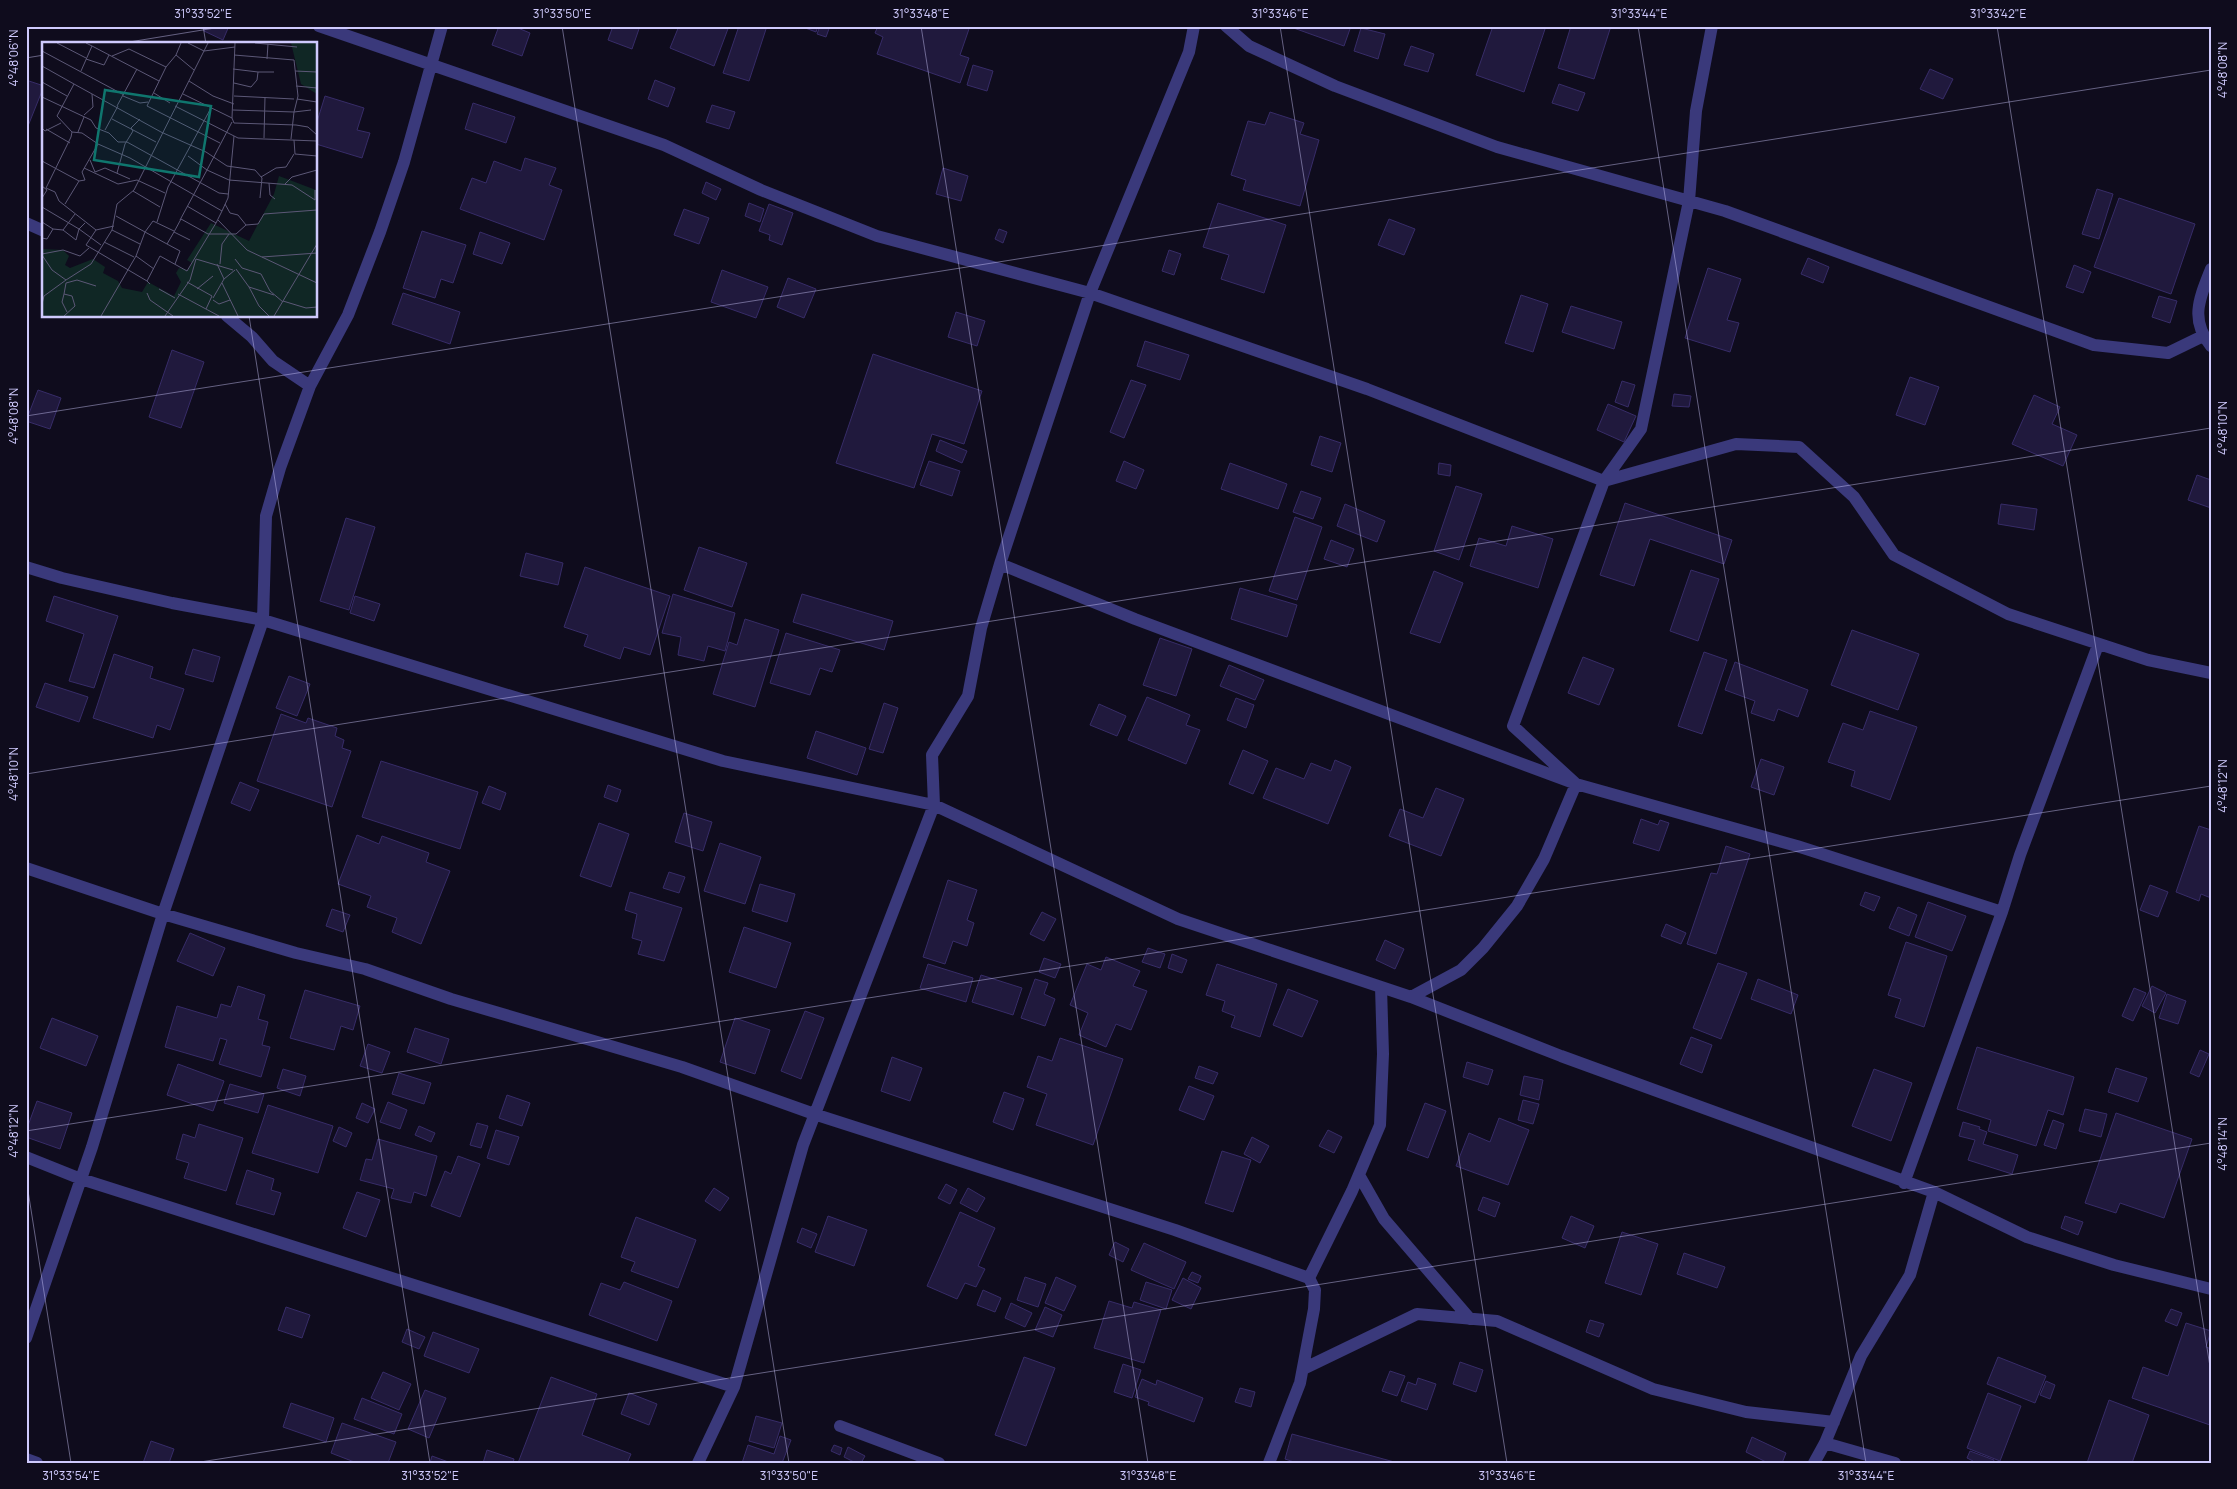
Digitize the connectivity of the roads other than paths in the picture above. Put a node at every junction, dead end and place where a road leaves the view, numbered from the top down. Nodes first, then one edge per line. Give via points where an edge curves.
1 (319, 26) edge
2 (442, 26) edge
3 (1194, 26) edge
4 (1226, 26) edge
5 (1712, 26) edge
6 (432, 65) junction
7 (1689, 201) junction
8 (26, 224) edge
9 (42, 230) edge
10 (2211, 269) edge
11 (1090, 293) junction
12 (229, 318) edge
13 (2207, 341) edge
14 (310, 386) junction
15 (1604, 481) junction
16 (1000, 564) junction
17 (26, 567) edge
18 (263, 620) junction
19 (2098, 645) junction
20 (2211, 673) edge
21 (1576, 784) junction
22 (934, 805) junction
23 (26, 868) edge
24 (2002, 912) junction
25 (163, 914) junction
26 (1381, 987) junction
27 (1411, 997) junction
28 (817, 1115) junction
29 (26, 1157) edge
30 (1359, 1175) junction
31 (81, 1179) junction
32 (1904, 1183) junction
33 (1934, 1192) junction
34 (1309, 1278) junction
35 (2211, 1290) edge
36 (1470, 1319) junction
37 (26, 1338) edge
38 (1303, 1369) junction
39 (734, 1387) junction
40 (1834, 1422) junction
41 (840, 1426) dead end
42 (1825, 1443) junction
43 (26, 1459) edge
44 (37, 1463) edge
45 (698, 1463) edge
46 (939, 1463) edge
47 (1268, 1463) edge
48 (1814, 1463) edge
49 (1895, 1463) edge

1 - 6 street
2 - 6 street
3 - 11 street via 1189,52
4 - 7 street via 1250,46 1353,93 1497,147
5 - 7 street via 1696,111
6 - 11 street via 664,145 761,190 877,236
6 - 14 street via 380,232 348,315
7 - 13 street via 1725,210 2094,345 2168,353
7 - 15 street via 1641,429
8 - 9 street
10 - 13 street via 2198,302 2198,318
11 - 15 street via 1367,390
11 - 16 street
12 - 14 street via 273,360
14 - 18 street via 266,516
15 - 19 street via 1736,444 1800,447 1854,497 1894,555 2008,614
15 - 21 street via 1513,726
16 - 21 street via 1135,620
16 - 22 street via 981,628 968,696 932,755
17 - 18 street via 172,603
18 - 22 street via 723,761
18 - 25 street
19 - 20 street via 2148,660
19 - 24 street
21 - 24 street via 1797,846
21 - 27 street via 1544,859 1517,906 1461,970
22 - 26 street via 1178,919
22 - 28 street
23 - 25 street
24 - 32 street
25 - 28 street via 296,953 365,969 451,999 682,1067
25 - 31 street
26 - 27 street
26 - 30 street via 1380,1125
27 - 32 street
28 - 34 street via 1175,1230
28 - 39 street via 798,1164
29 - 31 street
30 - 34 street
30 - 36 street via 1384,1219
31 - 37 street
31 - 39 street
32 - 33 street
33 - 35 street via 2027,1237 2114,1265
33 - 40 street via 1910,1275 1861,1356
34 - 38 street via 1315,1290 1314,1309
36 - 38 street via 1417,1314
36 - 40 street via 1497,1321 1653,1389 1746,1412
38 - 47 street
39 - 45 street
40 - 42 street
41 - 46 street
42 - 48 street
42 - 49 street
43 - 44 street

